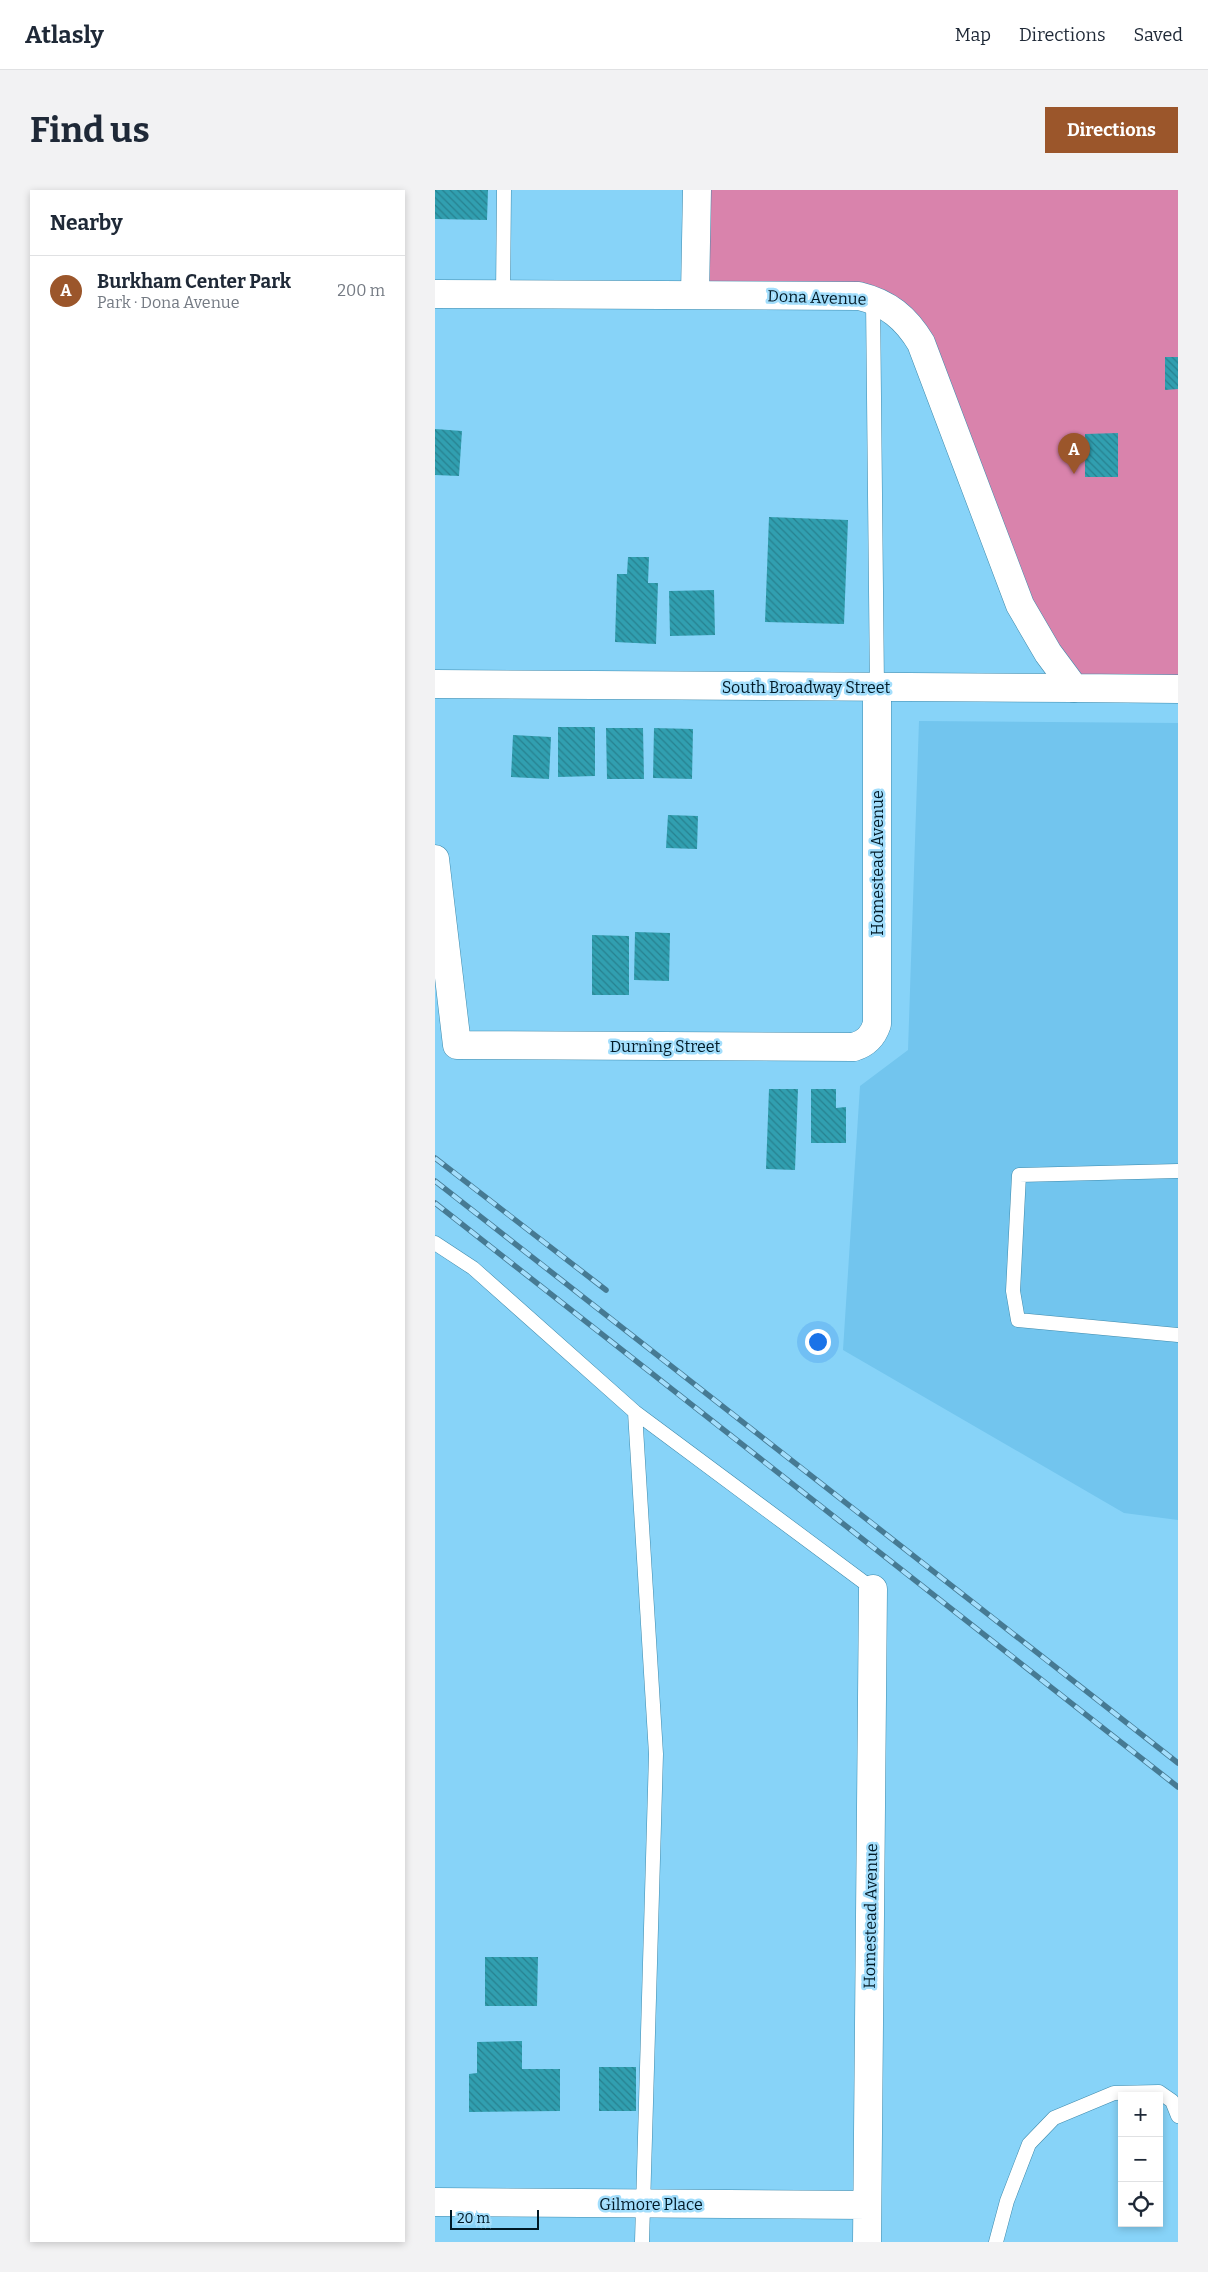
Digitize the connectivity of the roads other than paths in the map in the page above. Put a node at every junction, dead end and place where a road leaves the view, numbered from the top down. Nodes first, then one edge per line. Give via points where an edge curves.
1 (504, 190) edge
2 (697, 190) edge
3 (435, 294) edge
4 (695, 294) junction
5 (503, 295) junction
6 (873, 300) junction
7 (435, 684) edge
8 (877, 687) junction
9 (1074, 688) junction
10 (1178, 689) edge
11 (435, 859) edge
12 (871, 1037) joint
13 (1178, 1171) edge
14 (435, 1243) edge
15 (1178, 1335) edge
16 (635, 1412) junction
17 (873, 1589) joint
18 (1178, 2116) edge
19 (435, 2202) edge
20 (642, 2204) junction
21 (867, 2205) junction
22 (642, 2242) edge
23 (867, 2242) edge
24 (996, 2242) edge

1 - 5 lane
2 - 4 street
3 - 5 street, Dona Avenue
4 - 5 street, Dona Avenue
4 - 6 street, Dona Avenue via 859,296
6 - 8 lane
6 - 9 street, Dona Avenue via 887,306 909,324 921,343 1020,605 1048,653
7 - 8 street, South Broadway Street
8 - 9 street, South Broadway Street
8 - 12 street, Homestead Avenue via 877,1024
9 - 10 street, South Broadway Street
11 - 12 street, Durning Street via 457,1045 854,1046
13 - 15 lane via 1019,1175 1013,1291 1018,1320
14 - 16 lane via 473,1268
16 - 17 lane
16 - 20 lane via 656,1754
17 - 21 street, Homestead Avenue
18 - 24 lane via 1172,2101 1159,2092 1114,2093 1054,2118 1029,2144
19 - 20 street, Gilmore Place
20 - 21 street, Gilmore Place
20 - 22 lane
21 - 23 street, Homestead Avenue

